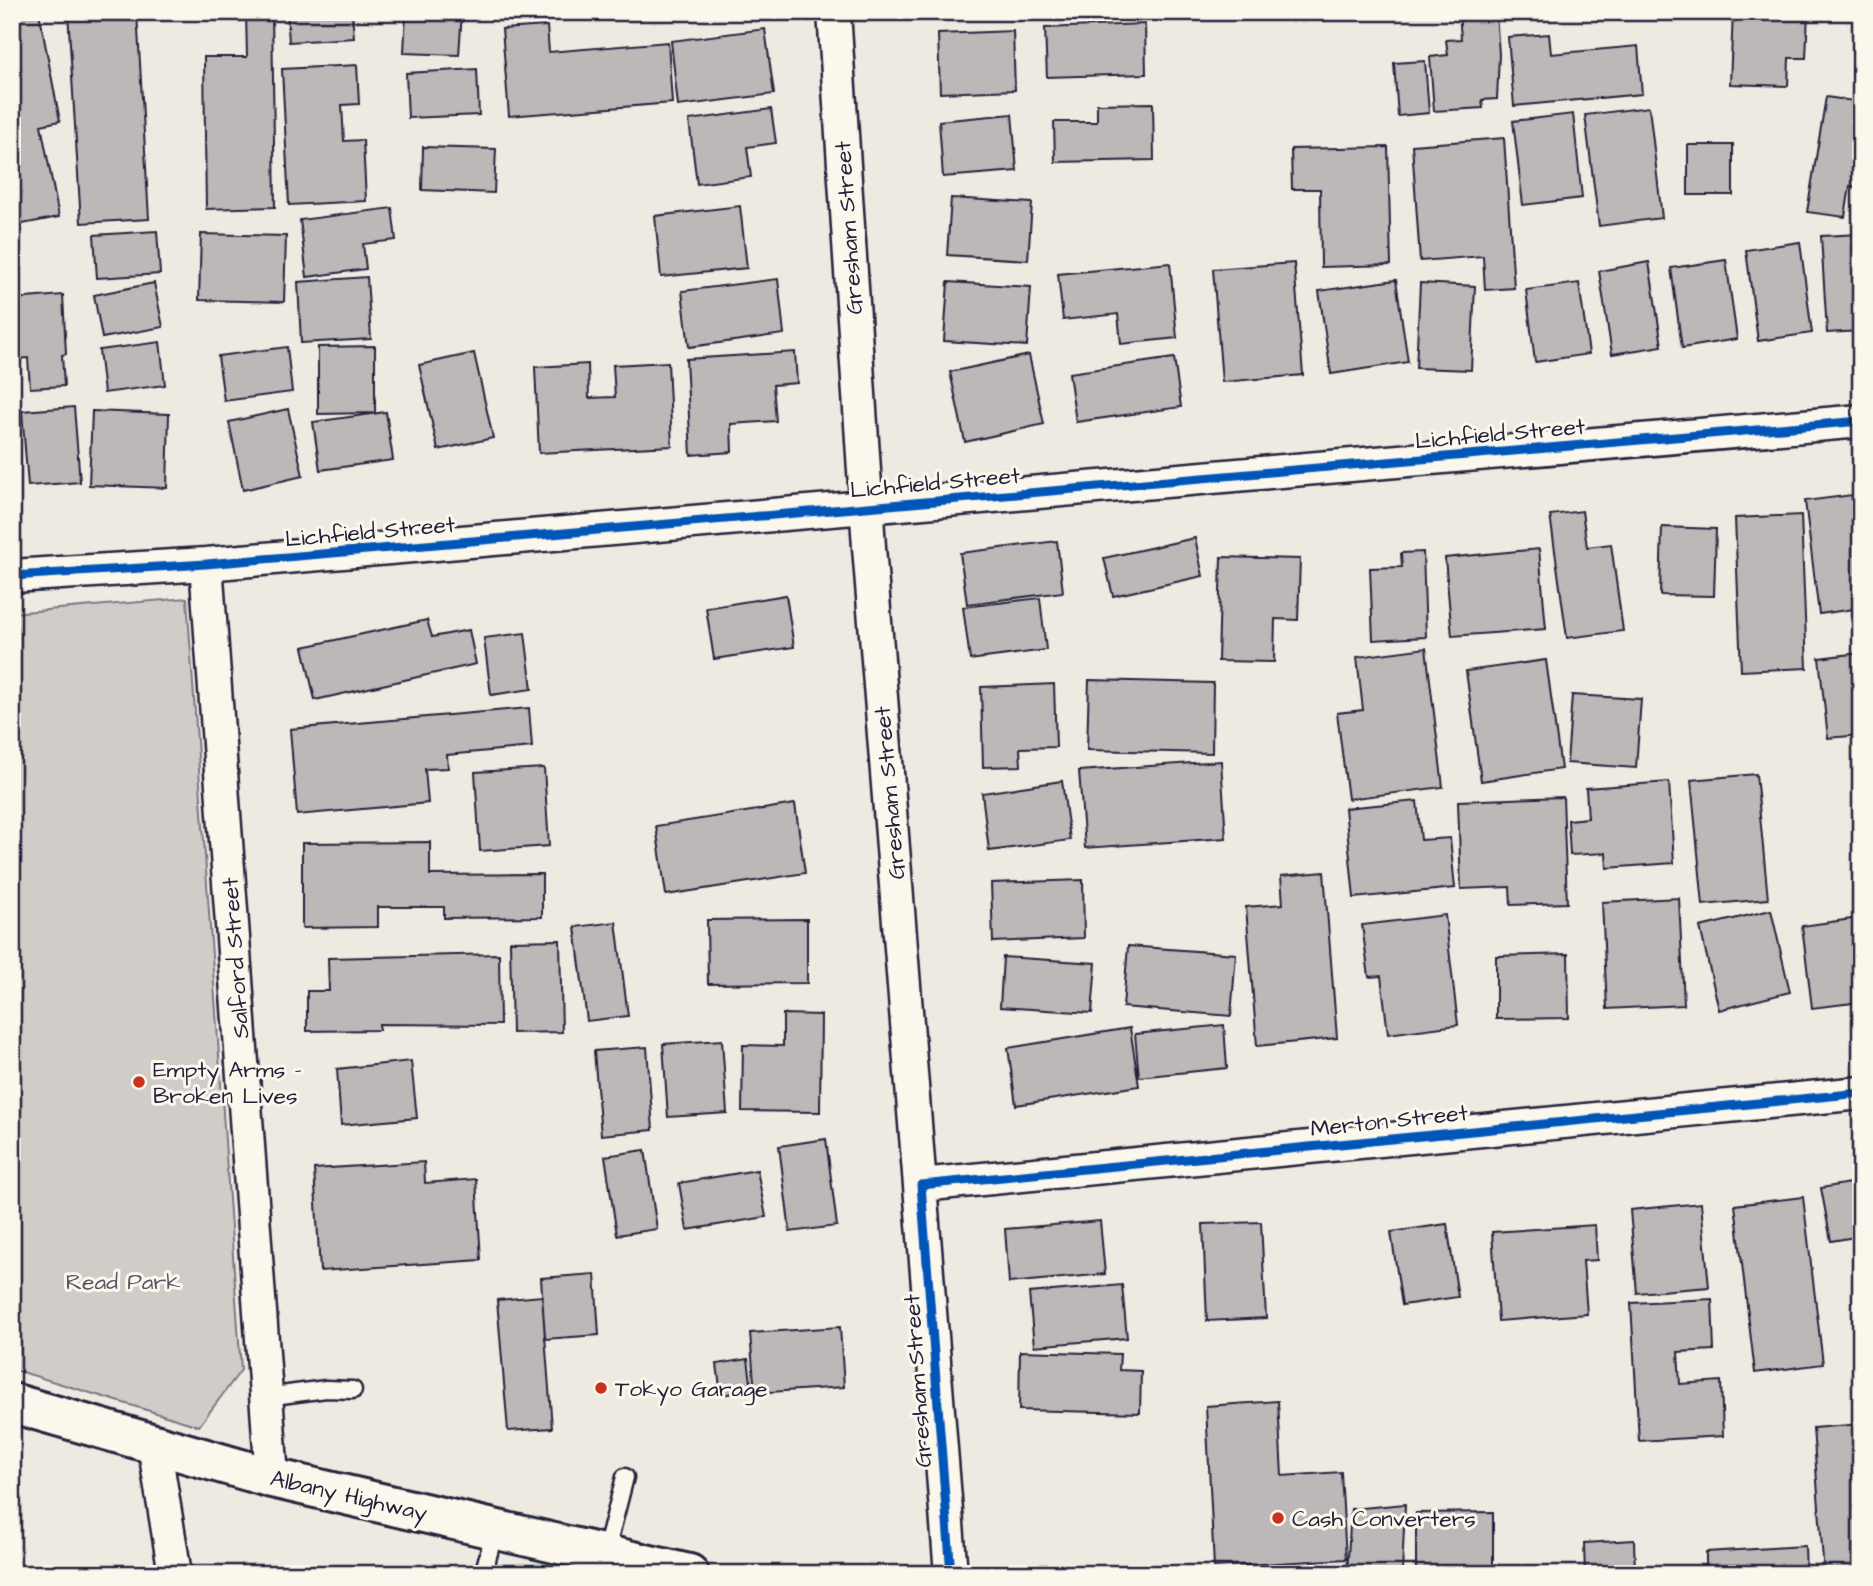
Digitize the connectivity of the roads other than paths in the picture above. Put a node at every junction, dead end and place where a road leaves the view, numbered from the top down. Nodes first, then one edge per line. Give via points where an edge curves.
1 (834, 12) edge
2 (1861, 421) edge
3 (866, 507) junction
4 (206, 564) junction
5 (12, 576) edge
6 (1861, 1093) edge
7 (921, 1185) junction
8 (354, 1390) dead end
9 (266, 1397) junction
10 (12, 1404) edge
11 (154, 1444) junction
12 (625, 1477) dead end
13 (272, 1478) junction
14 (495, 1530) junction
15 (605, 1555) junction
16 (484, 1571) dead end
17 (176, 1574) edge
18 (690, 1574) edge
19 (951, 1574) edge

1 - 3 street, Gresham Street
2 - 3 street, Lichfield Street
3 - 4 street, Lichfield Street
3 - 7 street, Gresham Street
4 - 5 street, Lichfield Street
4 - 9 street, Salford Street
6 - 7 street, Merton Street
7 - 19 street, Gresham Street
8 - 9 lane
9 - 13 street, Salford Street
10 - 11 main road, Albany Highway
11 - 13 main road, Albany Highway
11 - 17 street
12 - 15 lane
13 - 14 main road, Albany Highway
14 - 15 main road, Albany Highway
14 - 16 lane
15 - 18 main road, Albany Highway

